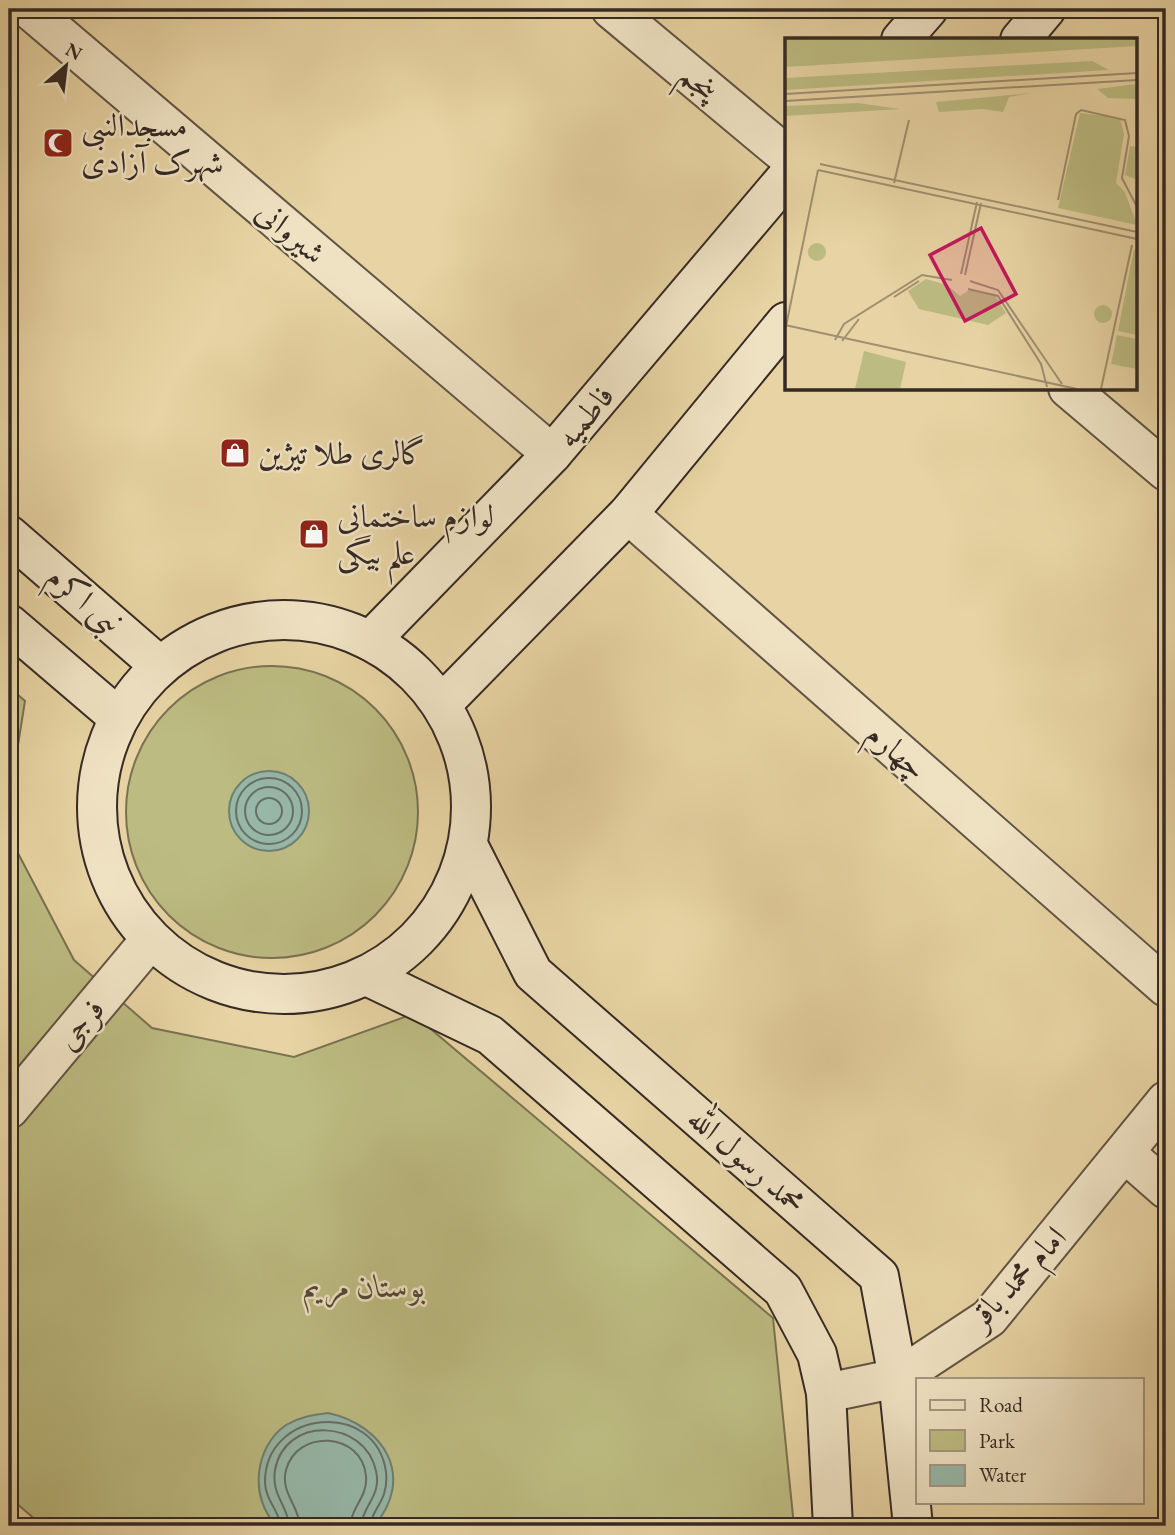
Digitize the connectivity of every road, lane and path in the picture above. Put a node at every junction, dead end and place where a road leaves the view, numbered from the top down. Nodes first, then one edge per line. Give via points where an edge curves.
1 (29, 9) edge
2 (611, 9) edge
3 (928, 9) edge
4 (1046, 9) edge
5 (903, 38) edge
6 (1022, 38) edge
7 (785, 154) edge
8 (785, 179) edge
9 (785, 323) edge
10 (1070, 390) edge
11 (552, 454) junction
12 (1166, 471) edge
13 (628, 514) junction
14 (9, 535) edge
15 (9, 624) edge
16 (370, 641) junction
17 (160, 666) junction
18 (441, 705) junction
19 (118, 717) junction
20 (468, 845) junction
21 (150, 939) junction
22 (367, 976) junction
23 (1166, 987) edge
24 (1166, 1101) edge
25 (9, 1109) edge
26 (1125, 1153) junction
27 (1166, 1189) edge
28 (898, 1378) junction
29 (826, 1393) junction
30 (833, 1526) edge
31 (913, 1526) edge

1 - 11 street, شیروانی
2 - 7 street, پنجم
3 - 5 street
4 - 6 street
8 - 11 street, فاطمیه
9 - 13 street
10 - 12 street
11 - 16 street, فاطمیه
13 - 18 street
13 - 23 street, چهارم
14 - 17 street, نبی اکرم
15 - 19 street
16 - 17 street via 317,623 261,621 207,636
16 - 18 street via 409,668
17 - 19 street
18 - 20 street via 464,760 471,796
19 - 21 street via 101,762 96,809 107,868 122,902
20 - 22 street via 455,886 433,922 403,953
20 - 28 street, محمد رسول الله via 533,973 879,1276
21 - 22 street via 197,974 253,992 311,993
21 - 25 street, فرجی
22 - 29 street via 490,1035 783,1290 817,1354
24 - 26 street, امام محمد باقر
26 - 27 street
26 - 28 street, امام محمد باقر via 989,1318
28 - 29 street, امام محمد باقر
28 - 31 street, محمد رسول الله
29 - 30 street

